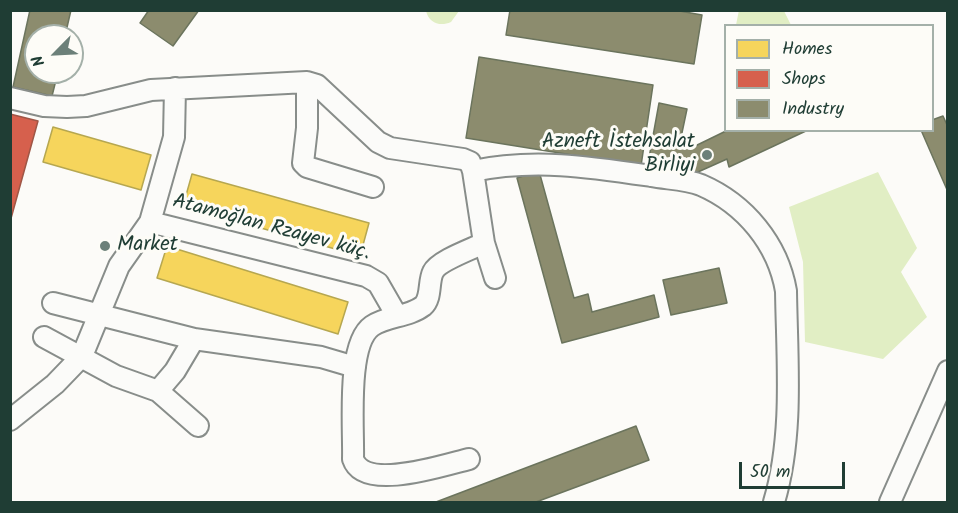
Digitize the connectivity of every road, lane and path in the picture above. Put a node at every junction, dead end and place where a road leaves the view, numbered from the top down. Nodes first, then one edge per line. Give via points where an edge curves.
1 (307, 82) junction
2 (175, 88) junction
3 (10, 98) edge
4 (473, 171) junction
5 (373, 187) dead end
6 (150, 222) junction
7 (484, 243) junction
8 (495, 278) dead end
9 (53, 303) dead end
10 (99, 314) junction
11 (397, 316) junction
12 (44, 337) dead end
13 (194, 339) junction
14 (82, 356) junction
15 (355, 367) junction
16 (948, 371) edge
17 (158, 391) junction
18 (11, 416) edge
19 (198, 426) dead end
20 (469, 459) dead end
21 (774, 502) edge
22 (890, 502) edge

1 - 2 street
1 - 4 street via 326,91 378,142 390,148 463,159 470,162
1 - 5 street via 308,128 303,163
2 - 3 street via 131,92 86,106 44,106
2 - 6 street, Atamoğlan Rzayev küç. via 174,137
4 - 7 street
4 - 21 street via 518,164 569,164 698,183 744,213 771,245 786,291 784,456
6 - 10 street, Atamoğlan Rzayev küç. via 119,266
6 - 11 street, Atamoğlan Rzayev küç. via 366,276 378,283
7 - 8 street
7 - 11 street via 441,264 433,271 427,301 421,308
9 - 10 street
10 - 13 street
10 - 14 street, Atamoğlan Rzayev küç.
11 - 15 street via 364,332
12 - 14 street
13 - 15 street via 321,357
13 - 17 street
14 - 17 street via 116,376
14 - 18 street, Atamoğlan Rzayev küç. via 55,384
15 - 20 street via 356,467 366,474 400,475
16 - 22 street
17 - 19 street

